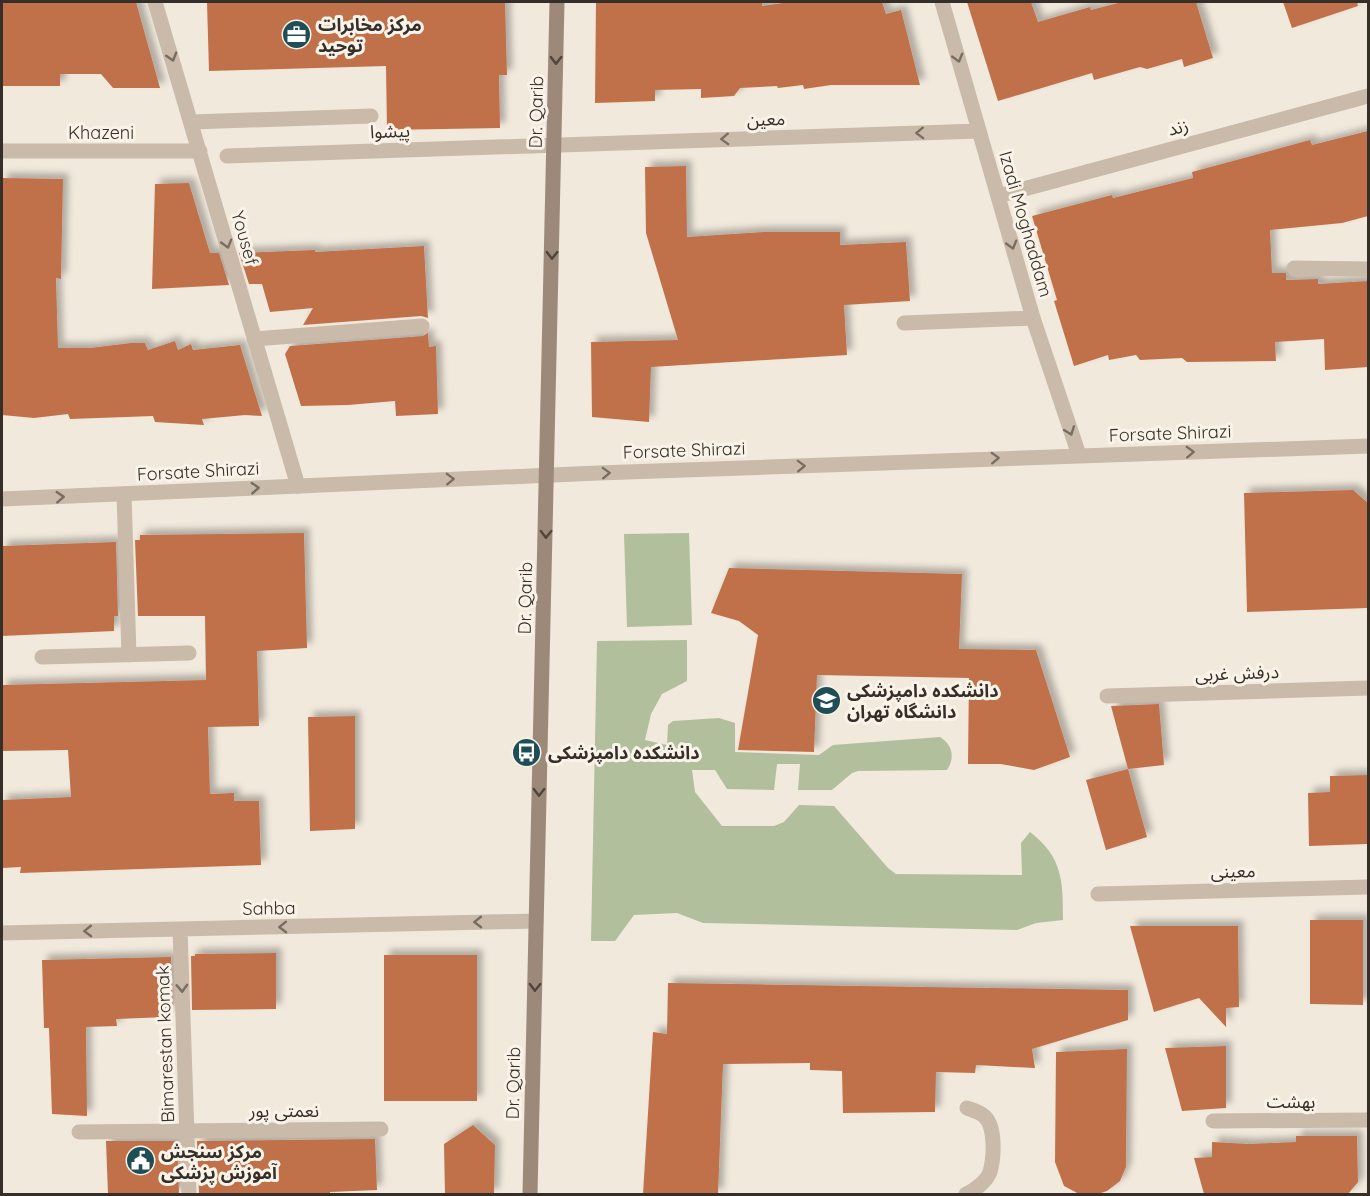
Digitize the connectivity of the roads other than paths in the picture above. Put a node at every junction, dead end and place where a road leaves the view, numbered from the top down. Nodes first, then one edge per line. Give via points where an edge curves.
1 (155, 2) edge
2 (557, 2) edge
3 (942, 2) edge
4 (1368, 96) edge
5 (371, 116) dead end
6 (192, 122) junction
7 (979, 131) junction
8 (555, 145) junction
9 (2, 151) edge
10 (200, 151) junction
11 (227, 156) dead end
12 (998, 196) junction
13 (1294, 268) dead end
14 (1368, 268) edge
15 (1033, 318) junction
16 (904, 323) dead end
17 (422, 326) dead end
18 (254, 339) junction
19 (1368, 446) edge
20 (1079, 455) junction
21 (547, 475) junction
22 (298, 486) junction
23 (124, 494) junction
24 (2, 500) edge
25 (189, 653) dead end
26 (129, 655) junction
27 (42, 657) dead end
28 (1368, 688) edge
29 (1107, 696) dead end
30 (1368, 887) edge
31 (1098, 894) dead end
32 (536, 921) junction
33 (180, 929) junction
34 (2, 933) edge
35 (967, 1107) dead end
36 (1368, 1120) edge
37 (1213, 1121) dead end
38 (381, 1129) dead end
39 (187, 1130) junction
40 (79, 1132) dead end
41 (189, 1194) edge
42 (530, 1194) edge
43 (966, 1194) edge

1 -> 6 street, Yousef
2 -> 8 main road, Dr. Qarib
3 -> 7 street, Izadi Moghaddam
4 - 12 street, زند
5 - 6 street
6 - 10 street, Yousef
7 -> 8 street, معین
7 - 12 street, Izadi Moghaddam
8 - 11 street, پیشوا
8 -> 21 main road, Dr. Qarib
9 - 10 street, Khazeni
10 -> 18 street, Yousef
12 -> 15 street, Izadi Moghaddam
13 - 14 street
15 - 16 street
15 -> 20 street, Izadi Moghaddam
17 - 18 street
18 - 22 street, Yousef
20 -> 19 street, Forsate Shirazi
21 -> 20 street, Forsate Shirazi
22 -> 21 street, Forsate Shirazi
21 -> 32 main road, Dr. Qarib
23 -> 22 street, Forsate Shirazi
24 -> 23 street, Forsate Shirazi
23 - 26 street
25 - 26 street
26 - 27 street
28 - 29 street, درفش غربی
30 - 31 street, معینی
32 -> 33 street, Sahba
32 -> 42 main road, Dr. Qarib
33 -> 34 street, Sahba
33 -> 39 street, Bimarestan komak
35 - 43 street via 984,1116 993,1131 993,1151 990,1173 974,1191
36 - 37 street, بهشت
38 - 39 street, نعمتی پور
39 - 40 street, نعمتی پور
39 - 41 street, Bimarestan komak

